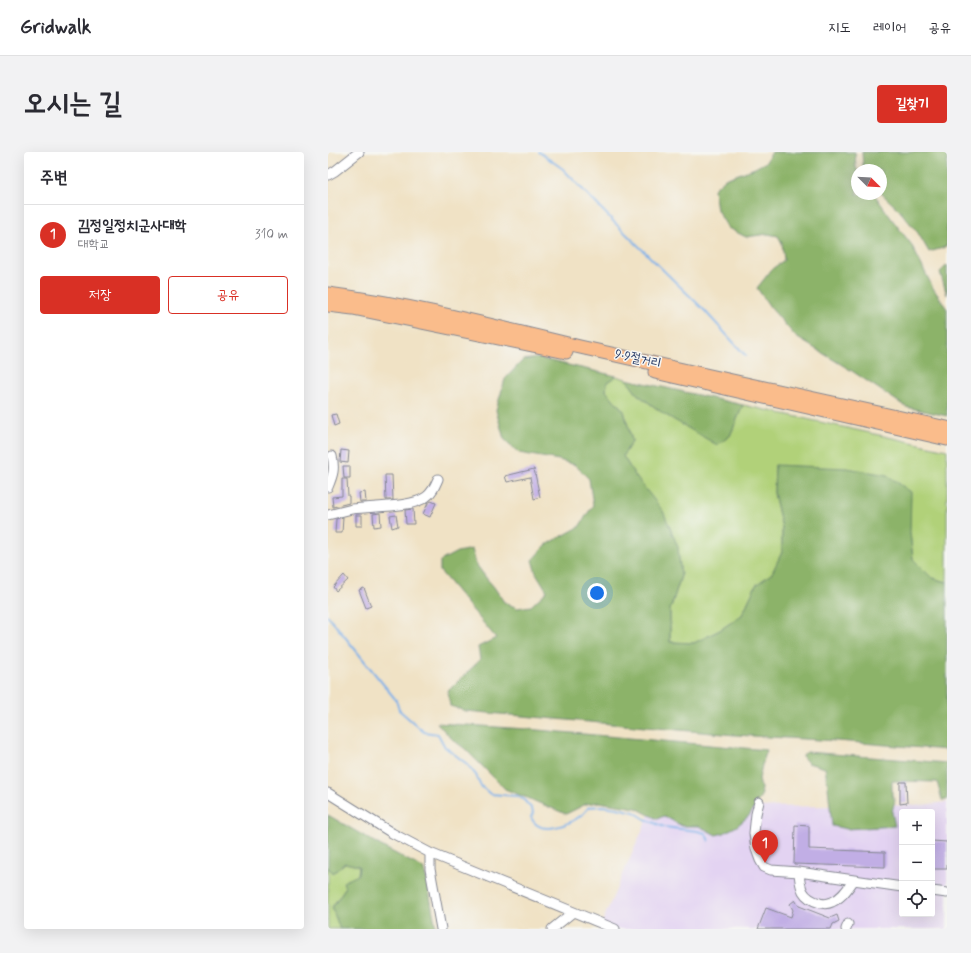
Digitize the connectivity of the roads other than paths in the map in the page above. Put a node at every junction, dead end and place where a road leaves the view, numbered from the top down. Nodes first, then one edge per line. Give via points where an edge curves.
1 (359, 152) edge
2 (328, 175) edge
3 (328, 294) edge
4 (328, 305) edge
5 (947, 428) edge
6 (947, 439) edge
7 (332, 456) dead end
8 (438, 480) dead end
9 (328, 487) edge
10 (328, 515) edge
11 (328, 793) edge
12 (759, 802) dead end
13 (430, 853) junction
14 (799, 872) junction
15 (854, 880) junction
16 (899, 887) edge
17 (935, 891) edge
18 (947, 893) edge
19 (573, 912) junction
20 (441, 929) edge
21 (552, 929) edge
22 (615, 929) edge

1 - 2 street
3 - 5 highway, 9·9절거리 via 428,311
4 - 6 highway, 9·9절거리 via 576,354
7 - 9 street via 334,470
8 - 10 street via 427,496 420,500
11 - 13 street via 392,833
12 - 14 street via 754,833 756,849 764,867
13 - 19 street
13 - 20 street via 430,869
14 - 15 street
14 - 15 street via 800,884 805,894 810,899 827,904 837,899
15 - 16 street
17 - 18 street
19 - 21 street
19 - 22 street

